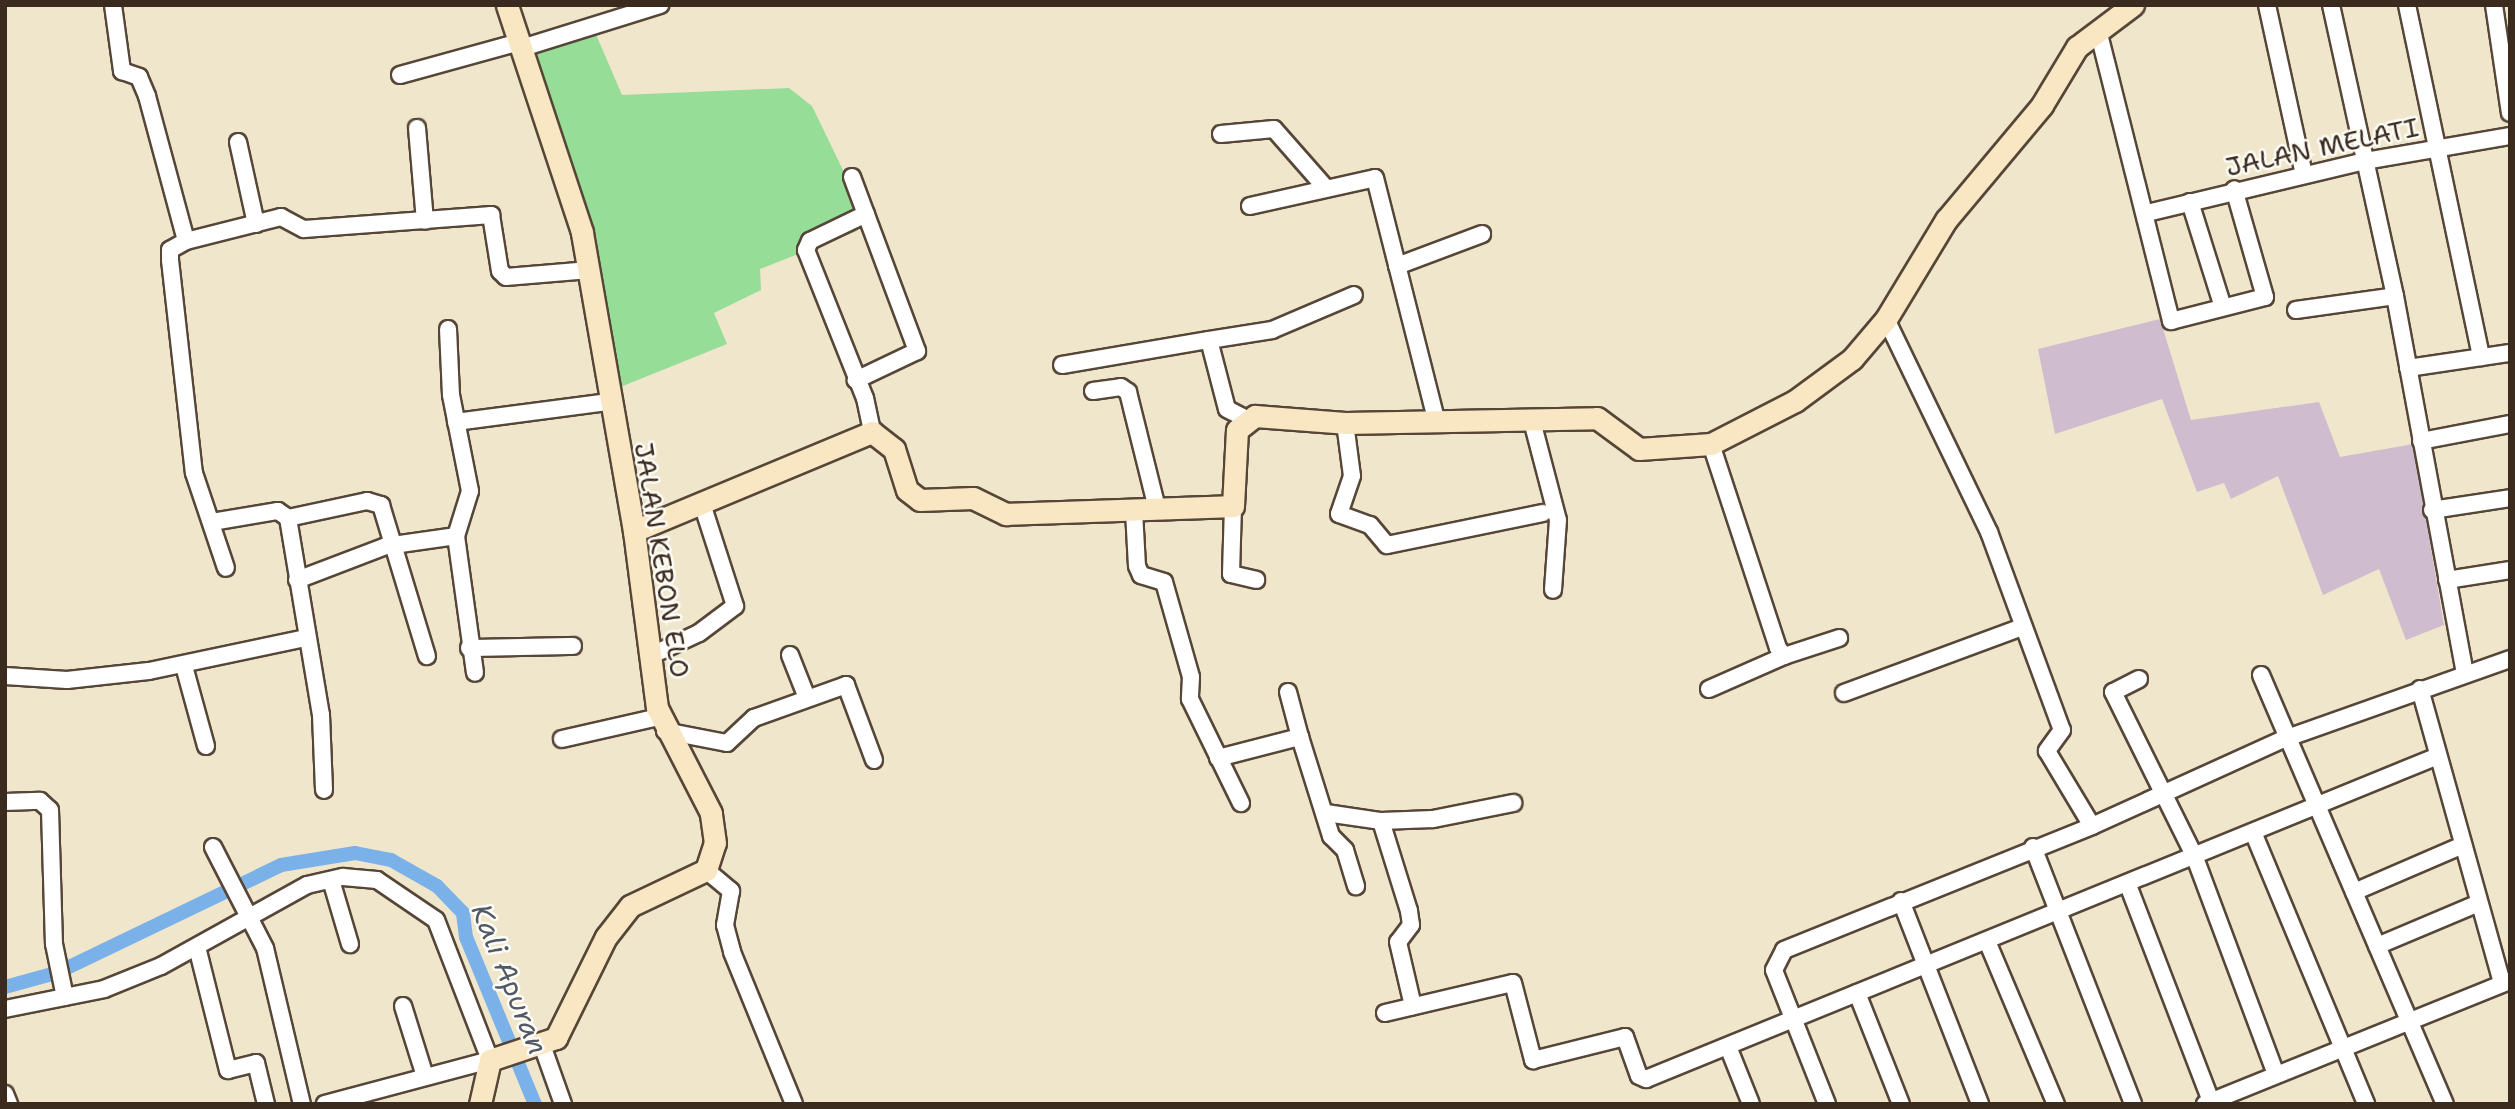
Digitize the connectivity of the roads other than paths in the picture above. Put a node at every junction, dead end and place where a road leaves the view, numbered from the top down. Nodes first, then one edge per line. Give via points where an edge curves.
1 (113, 5) edge
2 (507, 5) edge
3 (660, 5) edge
4 (2133, 5) edge
5 (2267, 5) edge
6 (2331, 5) edge
7 (2407, 5) edge
8 (2494, 5) edge
9 (2099, 34) junction
10 (521, 45) junction
11 (2507, 63) edge
12 (400, 75) dead end
13 (2510, 113) edge
14 (417, 128) dead end
15 (1221, 134) dead end
16 (2510, 136) edge
17 (237, 142) dead end
18 (2438, 148) junction
19 (2365, 161) junction
20 (2304, 175) junction
21 (852, 177) dead end
22 (1324, 186) junction
23 (2234, 190) junction
24 (2190, 202) junction
25 (1250, 206) dead end
26 (2147, 213) junction
27 (866, 214) junction
28 (425, 220) junction
29 (256, 224) junction
30 (1482, 234) dead end
31 (186, 242) junction
32 (1397, 266) junction
33 (590, 270) junction
34 (1354, 295) dead end
35 (2395, 296) junction
36 (2223, 307) junction
37 (2296, 310) dead end
38 (1886, 319) junction
39 (448, 329) dead end
40 (1209, 340) junction
41 (2510, 353) edge
42 (2481, 357) junction
43 (1062, 365) dead end
44 (2407, 368) junction
45 (856, 380) junction
46 (1093, 391) dead end
47 (607, 401) junction
48 (1245, 418) junction
49 (1436, 419) junction
50 (1532, 421) junction
51 (456, 422) junction
52 (1345, 423) junction
53 (2510, 424) edge
54 (872, 432) junction
55 (2421, 441) junction
56 (1711, 444) junction
57 (2510, 498) edge
58 (702, 504) junction
59 (1233, 506) junction
60 (1157, 508) junction
61 (2432, 510) junction
62 (1134, 511) junction
63 (1542, 513) dead end
64 (288, 518) junction
65 (212, 522) junction
66 (634, 531) junction
67 (456, 536) junction
68 (392, 545) junction
69 (226, 568) dead end
70 (2510, 570) edge
71 (298, 580) junction
72 (1256, 580) dead end
73 (2447, 580) junction
74 (1553, 590) dead end
75 (2022, 627) junction
76 (306, 638) junction
77 (1839, 638) dead end
78 (573, 646) dead end
79 (469, 648) junction
80 (790, 655) dead end
81 (427, 656) dead end
82 (650, 656) junction
83 (1784, 656) junction
84 (2510, 659) edge
85 (184, 666) junction
86 (2464, 670) junction
87 (475, 673) dead end
88 (2261, 675) dead end
89 (5, 676) edge
90 (2139, 680) dead end
91 (1709, 689) dead end
92 (2420, 689) junction
93 (1287, 692) dead end
94 (1844, 693) dead end
95 (807, 698) junction
96 (662, 724) junction
97 (1300, 737) junction
98 (562, 739) dead end
99 (2284, 739) junction
100 (206, 746) dead end
101 (2438, 756) junction
102 (1218, 758) junction
103 (874, 760) dead end
104 (324, 790) dead end
105 (2163, 790) junction
106 (5, 802) edge
107 (1241, 803) dead end
108 (1513, 803) dead end
109 (2315, 805) junction
110 (1326, 813) junction
111 (1381, 821) junction
112 (2092, 826) junction
113 (2253, 832) junction
114 (2463, 845) junction
115 (212, 847) dead end
116 (2033, 847) junction
117 (2194, 855) junction
118 (706, 870) junction
119 (331, 880) junction
120 (1356, 886) dead end
121 (2128, 886) junction
122 (2354, 892) junction
123 (1901, 901) junction
124 (2479, 903) junction
125 (244, 908) junction
126 (2060, 913) junction
127 (1987, 941) junction
128 (350, 944) dead end
129 (2377, 946) junction
130 (197, 947) junction
131 (1927, 967) junction
132 (2506, 981) edge
133 (1857, 993) junction
134 (65, 998) junction
135 (404, 1006) dead end
136 (1413, 1006) junction
137 (5, 1009) edge
138 (1385, 1013) dead end
139 (2409, 1018) junction
140 (1794, 1021) junction
141 (2341, 1046) junction
142 (536, 1047) junction
143 (1729, 1049) junction
144 (494, 1058) junction
145 (424, 1073) junction
146 (2276, 1074) junction
147 (5, 1094) edge
148 (2209, 1103) edge
149 (9, 1104) edge
150 (266, 1104) edge
151 (302, 1104) edge
152 (325, 1104) edge
153 (481, 1104) edge
154 (563, 1104) edge
155 (794, 1104) edge
156 (1751, 1104) edge
157 (1827, 1104) edge
158 (1901, 1104) edge
159 (1980, 1104) edge
160 (2056, 1104) edge
161 (2133, 1104) edge
162 (2365, 1104) edge
163 (2445, 1104) edge

1 - 31 street via 122,71 139,77 147,96
2 - 10 street, JALAN KEBON ELO
3 - 10 street
4 - 9 street
5 - 20 street
6 - 19 street
7 - 18 street
8 - 11 street
9 - 26 street
9 - 38 street via 2077,47 2042,106 1945,220
10 - 12 street
10 - 33 street, JALAN KEBON ELO
11 - 13 street
14 - 28 street
15 - 22 street via 1274,129
16 - 18 street, JALAN MELATI
17 - 29 street
18 - 19 street, JALAN MELATI
18 - 42 street
19 - 20 street, JALAN MELATI
19 - 35 street
20 - 23 street, JALAN MELATI
21 - 27 street
22 - 25 street
22 - 32 street via 1375,178
23 - 24 street, JALAN MELATI
23 - 36 street via 2265,297
24 - 26 street, JALAN MELATI
24 - 36 street
26 - 36 street via 2171,321
27 - 45 street via 810,241 806,250
27 - 45 street via 917,351
28 - 29 street via 304,229 281,217
28 - 33 street via 494,217 500,271 506,278
29 - 31 street
30 - 32 street
31 - 65 street via 170,250 170,260 194,473
32 - 49 street
33 - 47 street, JALAN KEBON ELO
34 - 40 street via 1272,330
35 - 37 street
35 - 44 street
38 - 56 street via 1820,386
38 - 75 street via 1989,532
39 - 51 street
40 - 43 street
40 - 48 street via 1227,409
41 - 42 street
42 - 44 street
44 - 55 street
45 - 54 street
46 - 60 street via 1121,387 1128,392
47 - 51 street
47 - 66 street, JALAN KEBON ELO
48 - 52 street
48 - 59 street via 1237,430
49 - 50 street
49 - 52 street
50 - 56 street via 1597,418 1627,444 1659,452
50 - 74 street via 1559,520
51 - 67 street via 470,491
52 - 63 street via 1352,476 1339,514 1370,525 1387,545
53 - 55 street
54 - 58 street
54 - 62 street via 894,449 907,490 932,504 973,498 1006,513
55 - 61 street
56 - 83 street
57 - 61 street
58 - 66 street
58 - 82 street via 735,606 699,633
59 - 60 street
59 - 72 street via 1231,573
60 - 62 street
61 - 73 street
62 - 102 street via 1137,566 1141,575 1164,582 1191,677 1190,699
64 - 65 street via 278,511
64 - 68 street via 377,501
64 - 71 street
65 - 69 street
66 - 82 street, JALAN KEBON ELO
67 - 68 street
67 - 79 street
68 - 71 street
68 - 81 street
70 - 73 street
71 - 76 street
73 - 86 street
75 - 94 street
75 - 112 street via 2062,730 2047,751
76 - 85 street
76 - 104 street via 324,734
77 - 83 street
78 - 79 street
79 - 87 street
80 - 95 street
82 - 96 street, JALAN KEBON ELO
83 - 91 street
84 - 86 street
85 - 89 street via 67,680
85 - 100 street
86 - 92 street
88 - 99 street
90 - 105 street via 2113,692
92 - 99 street
92 - 101 street
93 - 97 street
95 - 96 street via 754,718 727,743
95 - 103 street via 848,686
96 - 98 street
96 - 118 street, JALAN KEBON ELO via 711,813 714,861
97 - 102 street
97 - 110 street
99 - 105 street
99 - 109 street
101 - 109 street
101 - 114 street
102 - 107 street
105 - 112 street
105 - 117 street
106 - 134 street via 40,801 50,810 53,931
108 - 111 street
109 - 113 street
109 - 122 street
110 - 111 street
110 - 120 street
111 - 136 street via 1409,911 1411,925 1398,942
112 - 116 street
113 - 117 street
113 - 141 street
114 - 122 street
114 - 124 street
115 - 125 street
116 - 123 street
116 - 126 street
117 - 121 street
117 - 146 street
118 - 142 street via 631,906 607,937 560,1032
118 - 155 street via 731,891 725,925 732,953
119 - 125 street
119 - 128 street
119 - 144 street via 377,880 436,920
121 - 126 street
121 - 148 street
122 - 129 street
123 - 131 street
123 - 140 street via 1777,956 1774,970
124 - 129 street
124 - 132 street
125 - 130 street
125 - 151 street via 265,948 289,1028 290,1061
126 - 127 street
126 - 161 street
127 - 131 street
127 - 160 street
129 - 139 street
130 - 134 street via 104,989
130 - 150 street via 228,1070 256,1063
131 - 133 street
131 - 159 street
132 - 139 street
133 - 140 street
133 - 158 street
134 - 137 street
135 - 145 street
136 - 138 street
136 - 143 street via 1513,983 1533,1060 1625,1037 1643,1079
139 - 141 street
139 - 163 street
140 - 143 street
140 - 157 street
141 - 146 street
141 - 162 street
142 - 144 street
142 - 154 street
143 - 156 street
144 - 145 street
144 - 153 street
145 - 152 street
146 - 148 street
147 - 149 street

